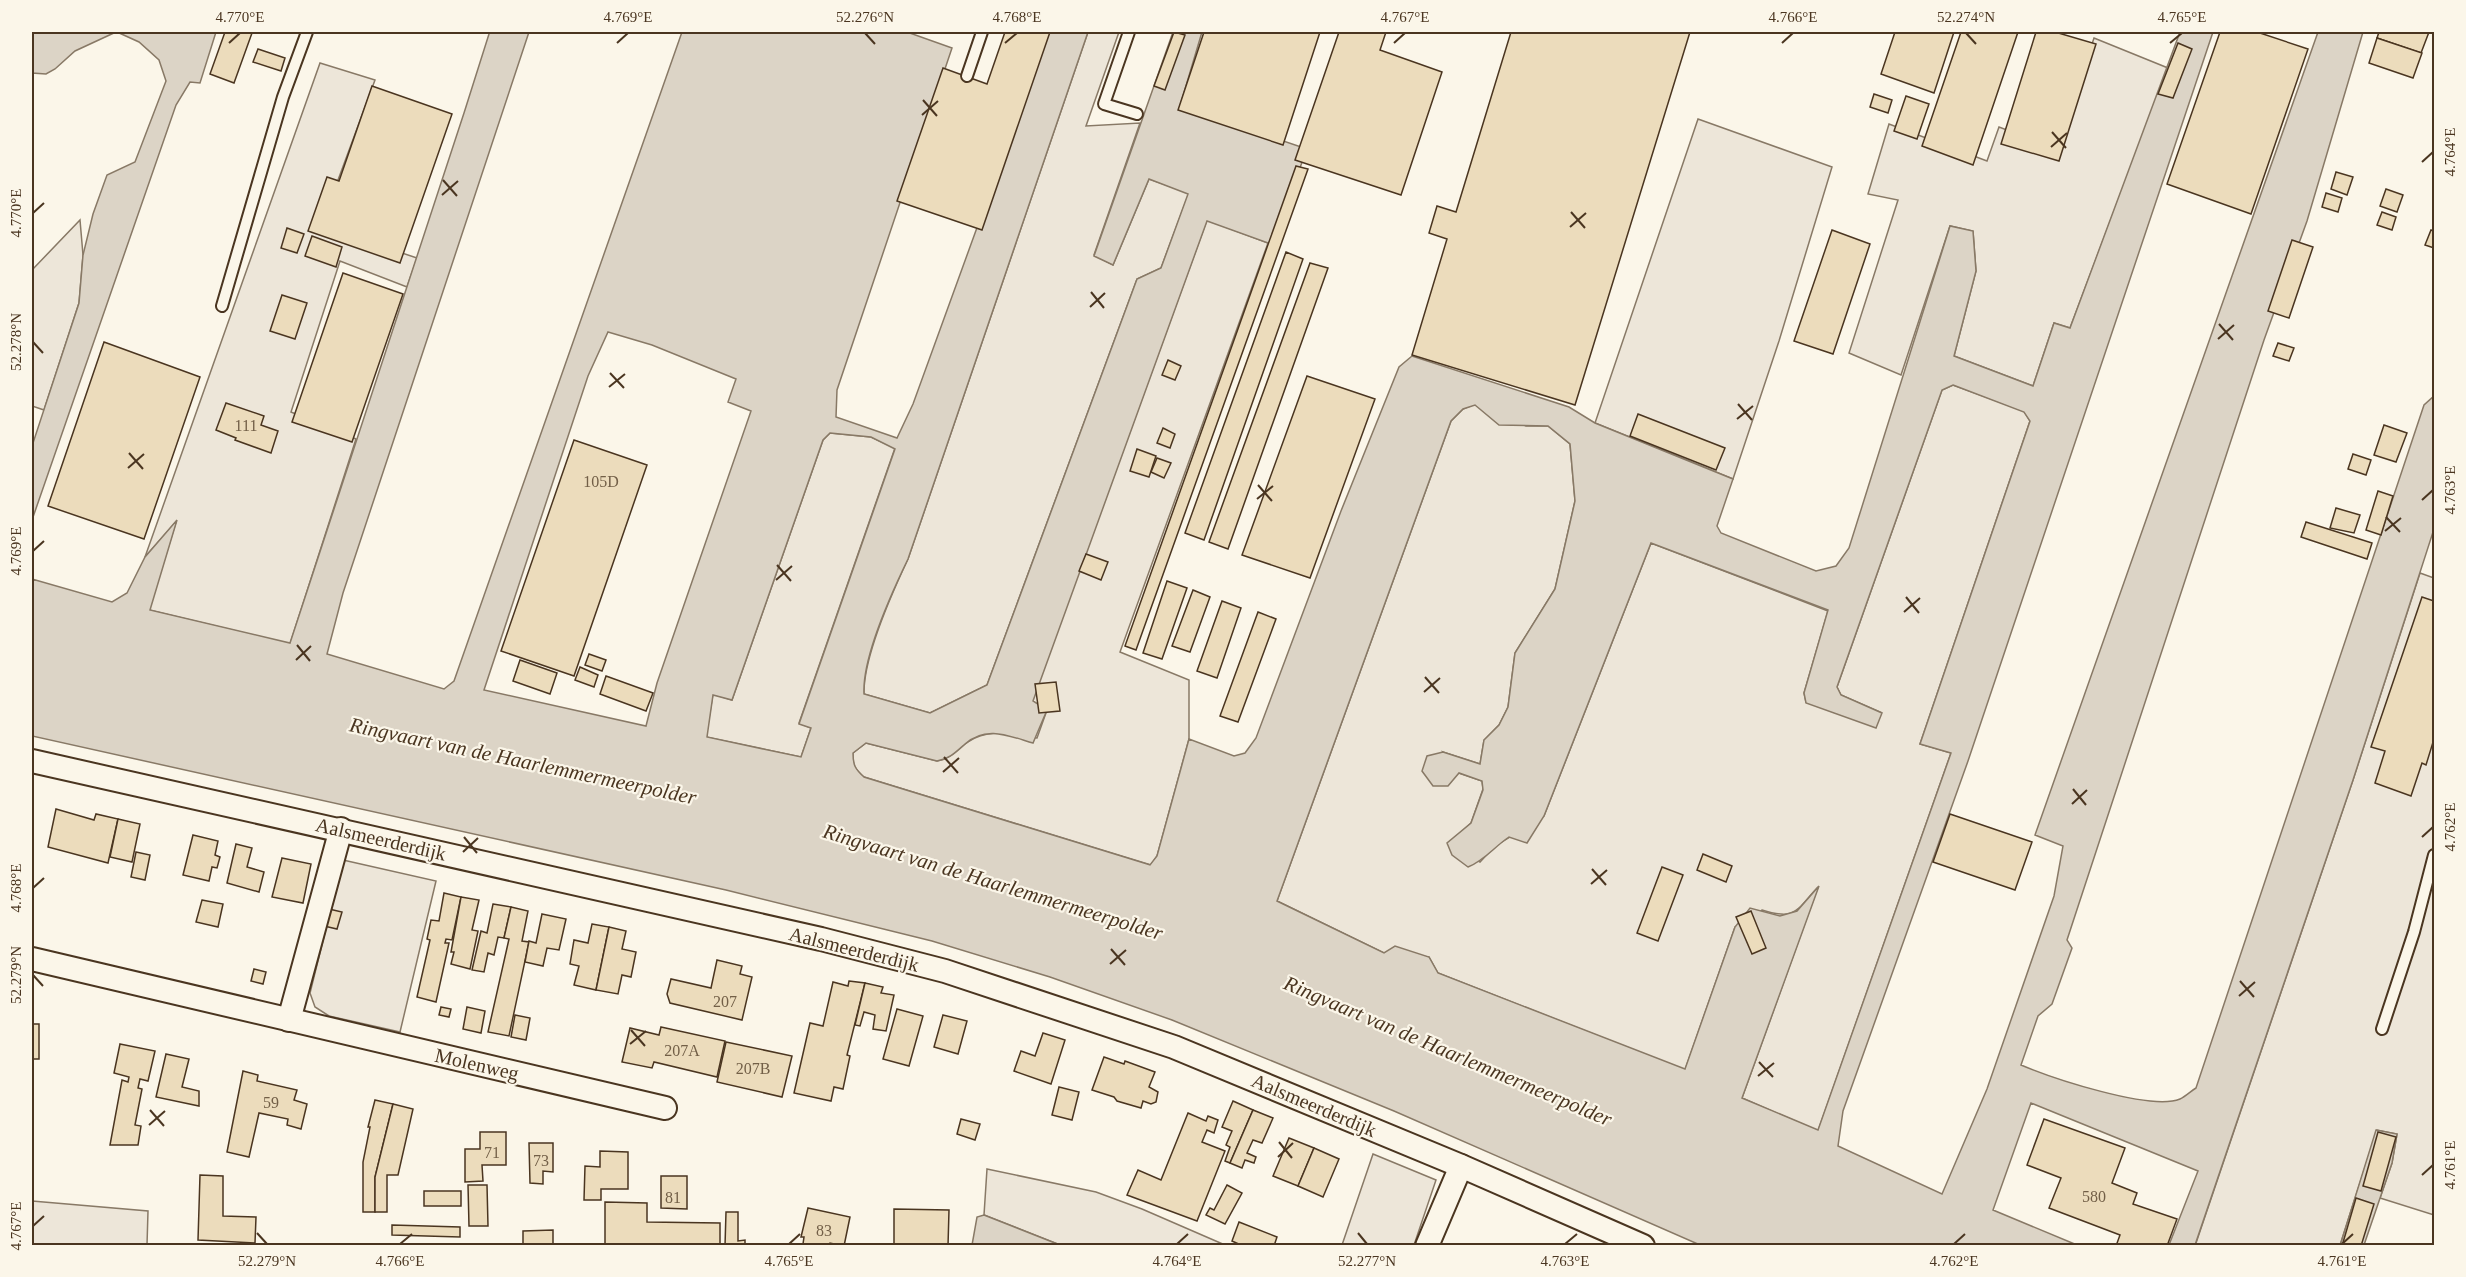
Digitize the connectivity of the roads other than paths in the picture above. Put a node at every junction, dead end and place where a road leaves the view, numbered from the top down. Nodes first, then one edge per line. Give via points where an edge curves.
1 (307, 32) edge
2 (982, 32) edge
3 (1129, 32) edge
4 (967, 76) dead end
5 (1137, 114) dead end
6 (222, 306) dead end
7 (32, 761) edge
8 (341, 830) junction
9 (2434, 855) edge
10 (32, 959) edge
11 (289, 1020) junction
12 (2382, 1029) dead end
13 (665, 1108) dead end
14 (1461, 1166) junction
15 (1427, 1245) edge
16 (1643, 1245) edge

1 - 6 lane via 283,97
2 - 4 lane
3 - 5 lane via 1104,104
7 - 8 street, Aalsmeerderdijk
8 - 11 street
8 - 14 street, Aalsmeerderdijk via 945,971 1174,1047
9 - 12 lane
10 - 11 street, Molenweg
11 - 13 street, Molenweg
14 - 15 street
14 - 16 street, Aalsmeerderdijk

